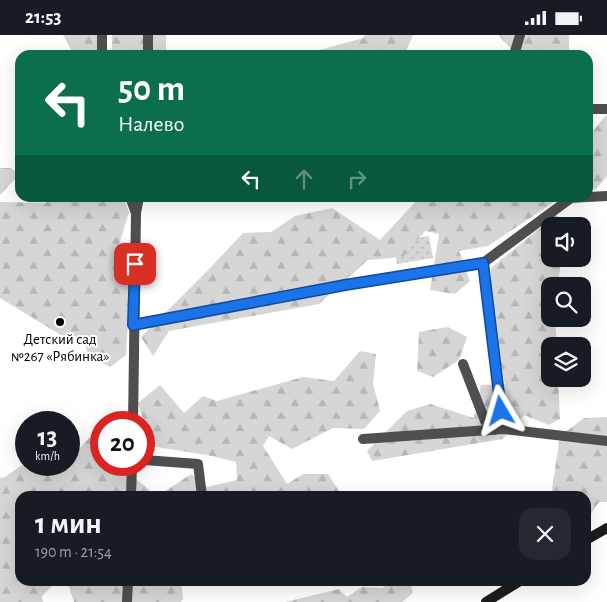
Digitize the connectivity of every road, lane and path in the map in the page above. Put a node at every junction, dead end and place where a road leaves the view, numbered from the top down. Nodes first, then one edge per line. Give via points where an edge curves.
1 (102, 35) edge
2 (148, 35) edge
3 (520, 35) edge
4 (102, 50) edge
5 (148, 50) edge
6 (516, 50) edge
7 (593, 109) edge
8 (607, 109) edge
9 (607, 196) edge
10 (593, 197) edge
11 (132, 202) edge
12 (138, 202) edge
13 (566, 202) edge
14 (136, 213) junction
15 (483, 263) junction
16 (133, 325) junction
17 (463, 364) dead end
18 (133, 411) edge
19 (499, 429) junction
20 (363, 439) dead end
21 (607, 441) edge
22 (155, 461) edge
23 (132, 476) edge
24 (131, 491) edge
25 (201, 491) edge
26 (607, 528) edge
27 (591, 538) edge
28 (128, 586) edge
29 (512, 586) edge
30 (127, 602) edge
31 (486, 602) edge

1 - 4 street
2 - 5 street
3 - 6 street
7 - 8 street
9 - 10 street
11 - 14 street
12 - 14 street
13 - 15 street
14 - 16 street
15 - 16 street
15 - 19 street
16 - 18 street
17 - 19 street via 485,421
19 - 20 street
19 - 21 street
22 - 25 street via 198,464
23 - 24 street
26 - 27 street
28 - 30 street
29 - 31 street

